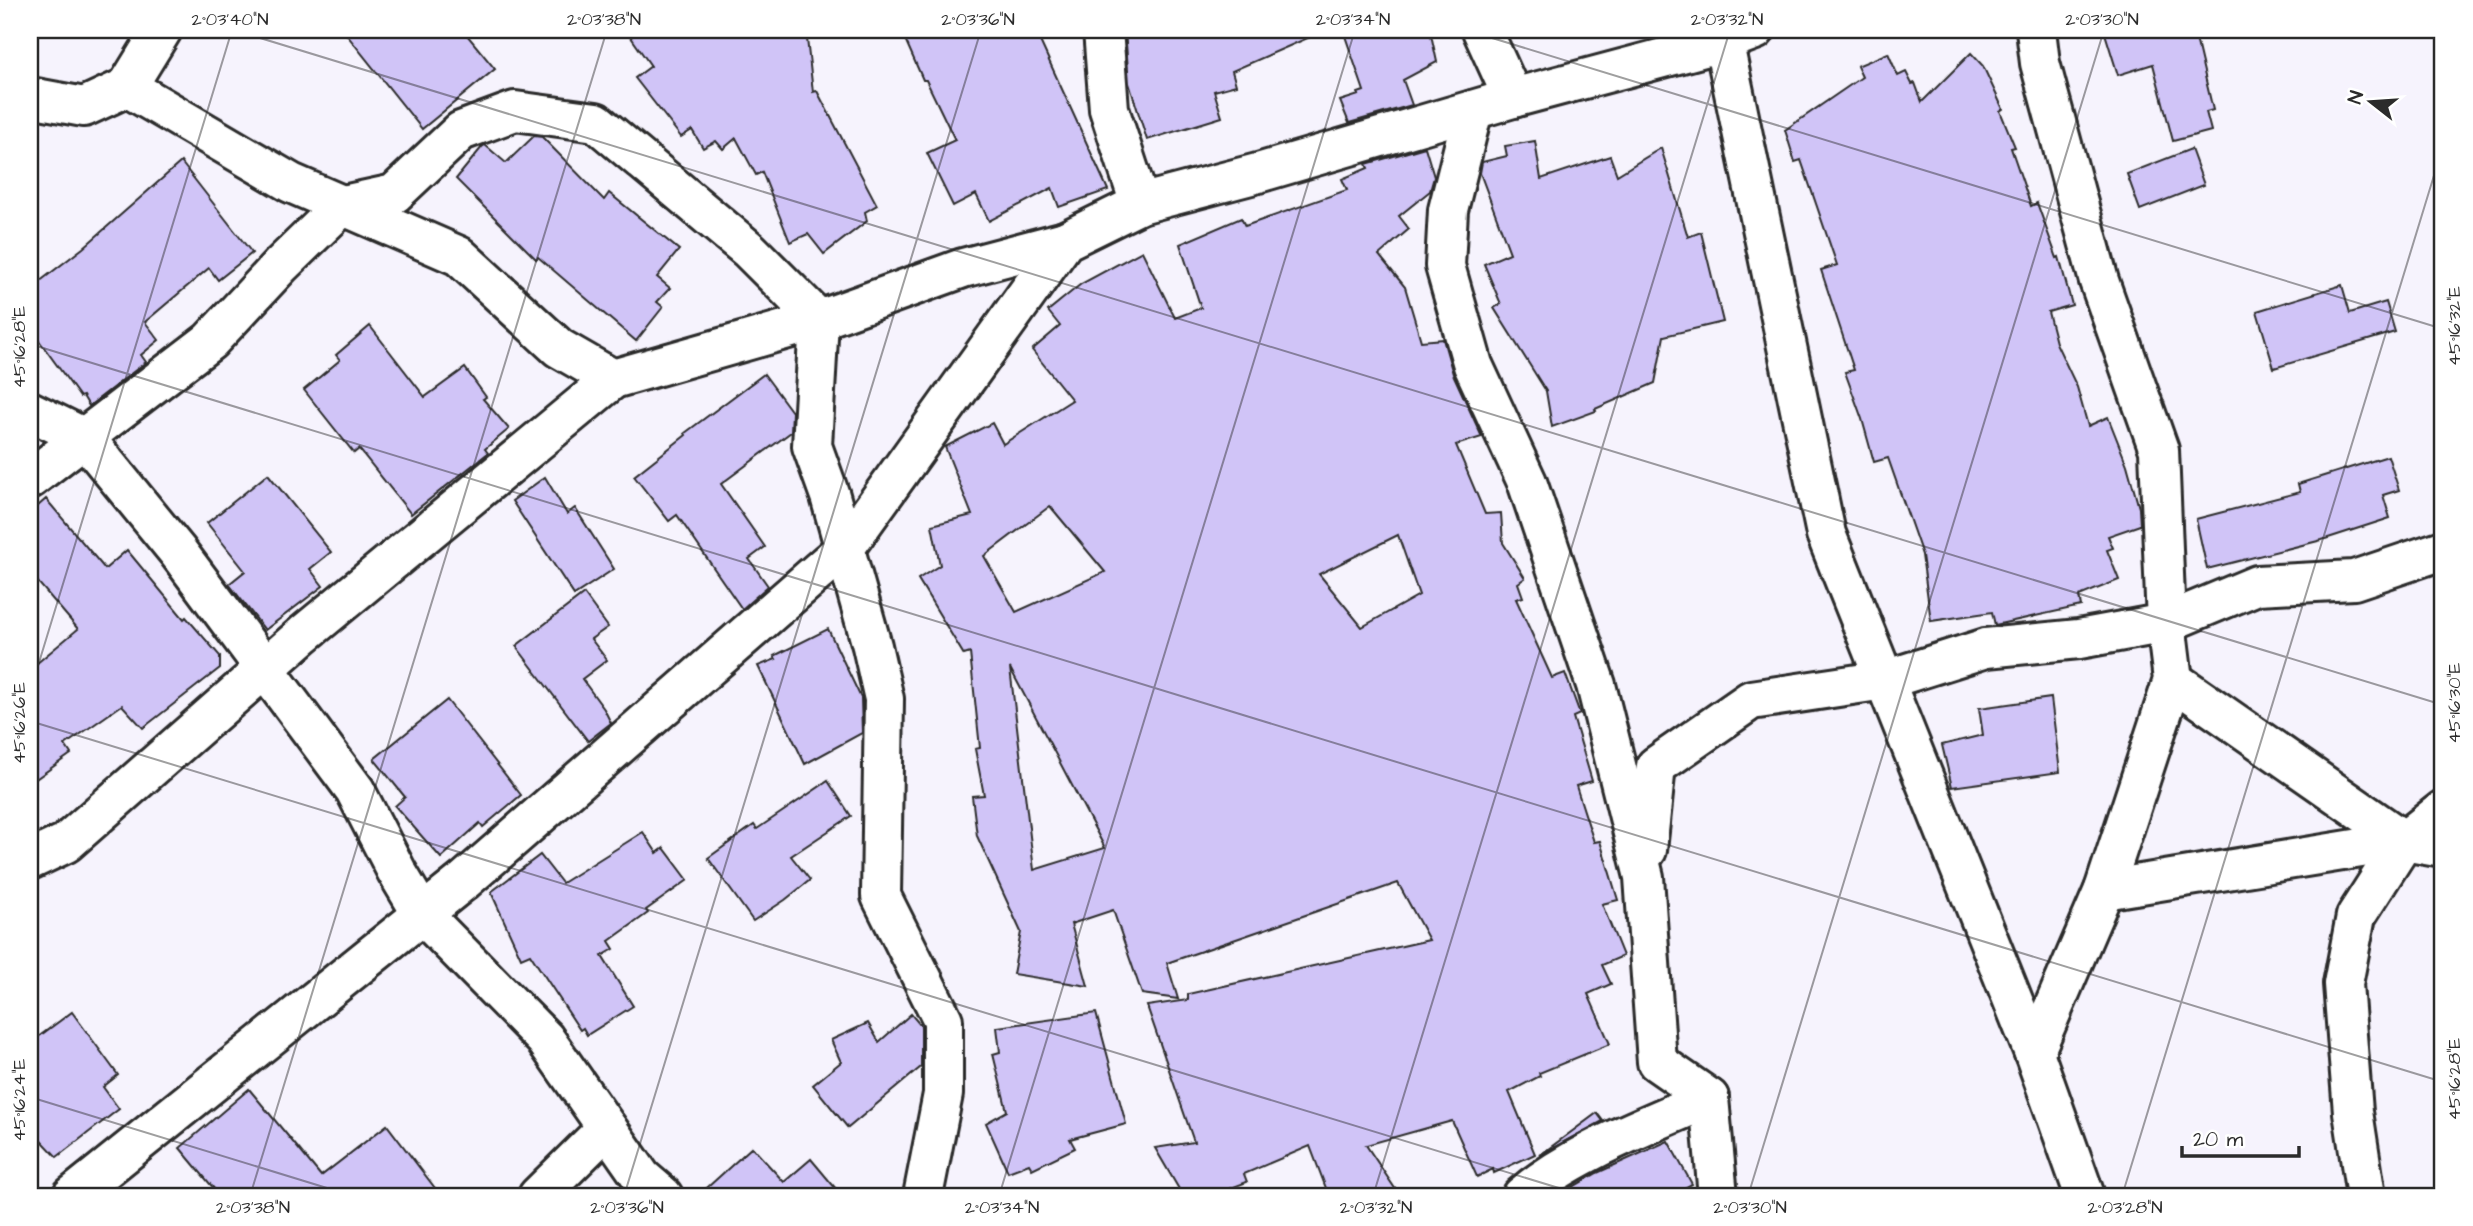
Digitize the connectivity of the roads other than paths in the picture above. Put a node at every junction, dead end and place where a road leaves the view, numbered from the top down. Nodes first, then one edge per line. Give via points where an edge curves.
1 (162, 30) edge
2 (1102, 30) edge
3 (1482, 30) edge
4 (2036, 30) edge
5 (1733, 34) edge
6 (127, 87) junction
7 (30, 97) edge
8 (1513, 98) junction
9 (1473, 110) junction
10 (1140, 204) junction
11 (343, 205) junction
12 (1065, 241) junction
13 (819, 320) junction
14 (613, 379) junction
15 (30, 411) edge
16 (85, 438) junction
17 (30, 479) edge
18 (845, 548) junction
19 (2443, 550) edge
20 (2166, 623) junction
21 (263, 669) junction
22 (1885, 680) junction
23 (2173, 680) junction
24 (2443, 810) edge
25 (2404, 841) junction
26 (2443, 848) edge
27 (30, 860) edge
28 (1644, 877) junction
29 (2104, 890) junction
30 (422, 914) junction
31 (2034, 1053) junction
32 (1709, 1098) junction
33 (607, 1128) junction
34 (72, 1196) edge
35 (538, 1196) edge
36 (663, 1196) edge
37 (923, 1196) edge
38 (1522, 1196) edge
39 (1718, 1196) edge
40 (2085, 1196) edge
41 (2366, 1196) edge

1 - 6 street
2 - 10 street via 1109,109
3 - 8 street
4 - 20 street via 2040,63 2099,281 2159,450
5 - 8 street
5 - 22 street via 1826,534
6 - 7 street via 84,107
6 - 11 street via 291,183
8 - 9 street
9 - 10 street
9 - 28 street via 1448,210 1444,266 1473,365 1527,482 1596,685
10 - 12 street
11 - 13 street via 394,194 461,131 515,111 596,122 749,250
11 - 14 street via 459,256 559,348
11 - 16 street via 210,341
12 - 13 street via 963,268
12 - 18 street
13 - 14 street
13 - 18 street via 812,446
14 - 21 street
15 - 16 street
16 - 17 street
16 - 21 street via 219,604
18 - 30 street
18 - 37 street via 884,699 881,896 943,1020 943,1094
19 - 20 street via 2354,580 2257,584
20 - 22 street via 2079,639 1986,648
20 - 23 street
21 - 27 street via 66,843
21 - 30 street via 355,790
22 - 28 street via 1751,700 1656,765
22 - 31 street
23 - 25 street
23 - 29 street
24 - 25 street
25 - 26 street
25 - 29 street
25 - 41 street via 2356,916 2343,984 2353,1112
28 - 32 street via 1657,1062
29 - 31 street
30 - 33 street via 545,1039
30 - 34 street
31 - 40 street
32 - 38 street via 1608,1143 1539,1181
32 - 39 street
33 - 35 street
33 - 36 street via 642,1178

